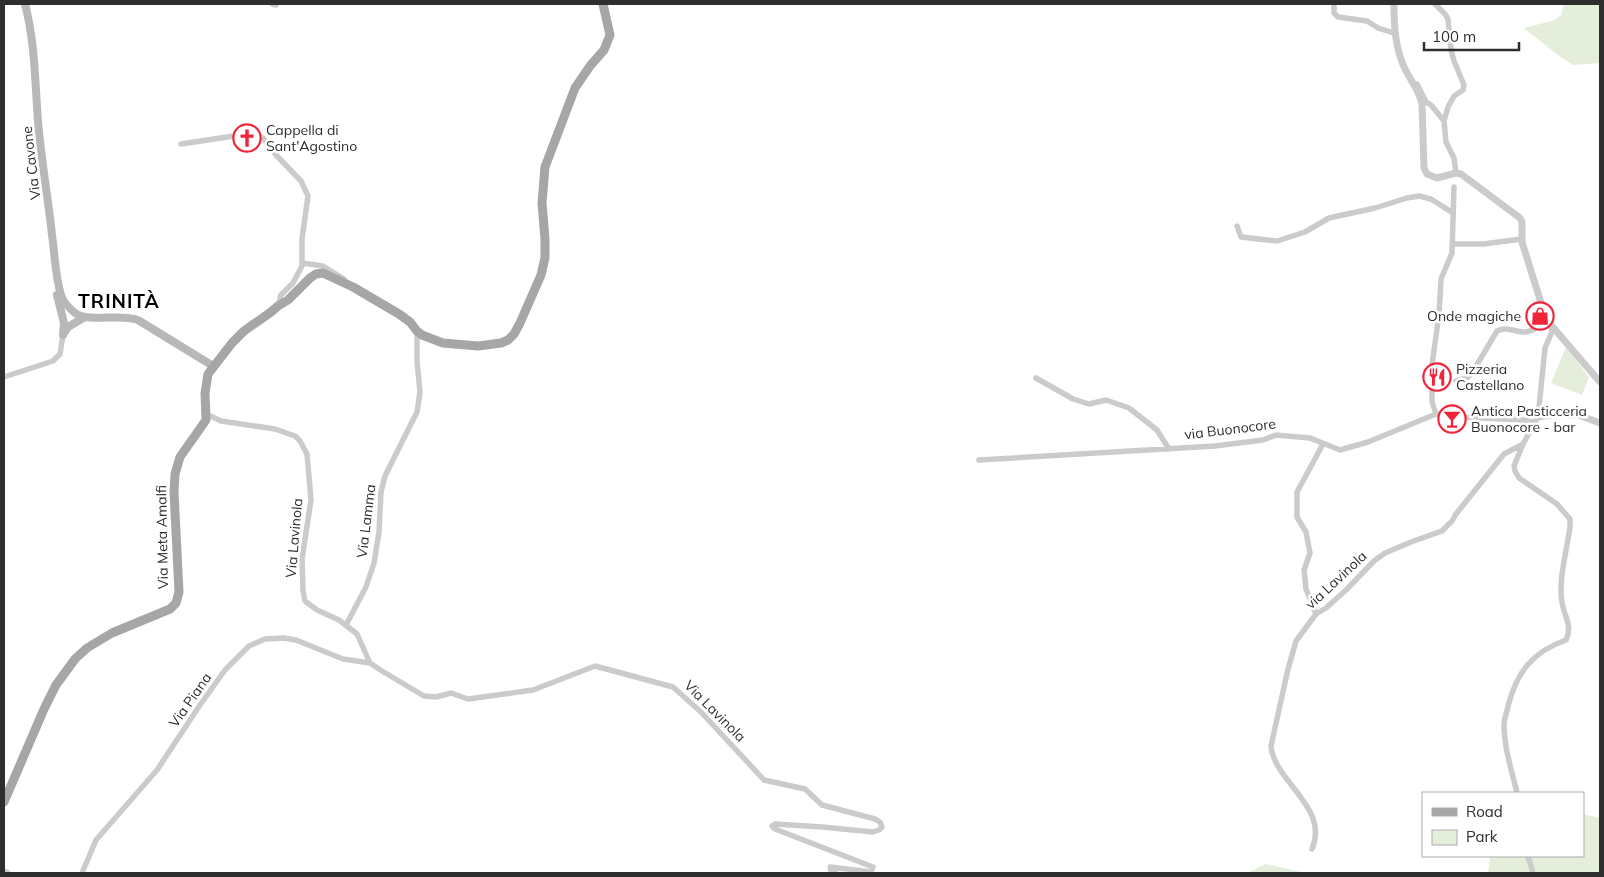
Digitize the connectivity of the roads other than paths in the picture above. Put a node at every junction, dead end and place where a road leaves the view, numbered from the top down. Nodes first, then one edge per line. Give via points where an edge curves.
1 (25, 4) edge
2 (604, 4) edge
3 (1334, 4) edge
4 (1394, 4) edge
5 (1435, 4) edge
6 (1394, 33) junction
7 (1405, 69) junction
8 (1444, 121) junction
9 (181, 144) dead end
10 (1456, 174) junction
11 (1454, 187) dead end
12 (1453, 213) junction
13 (1237, 226) dead end
14 (1522, 239) junction
15 (1453, 244) junction
16 (302, 263) junction
17 (56, 269) junction
18 (349, 285) junction
19 (278, 306) junction
20 (76, 313) junction
21 (84, 317) junction
22 (64, 323) junction
23 (1551, 325) junction
24 (417, 331) junction
25 (63, 335) junction
26 (213, 366) junction
27 (4, 377) edge
28 (1036, 378) dead end
29 (1456, 382) dead end
30 (1600, 382) edge
31 (206, 414) junction
32 (1436, 414) junction
33 (1536, 419) junction
34 (1600, 424) edge
35 (1323, 444) junction
36 (1523, 444) junction
37 (1169, 449) junction
38 (979, 460) dead end
39 (1316, 614) junction
40 (346, 625) junction
41 (370, 664) junction
42 (1517, 792) edge
43 (4, 802) edge
44 (1312, 849) dead end
45 (1528, 857) edge
46 (82, 873) edge
47 (836, 873) edge
48 (1534, 873) edge

1 - 17 main road, Via Cavone
2 - 24 main road, Via Meta Amalfi via 610,34 607,44 575,88 545,167 542,215 545,258 520,323 508,340 478,346 443,343
3 - 6 street via 1338,18 1367,21
4 - 6 street
5 - 8 street via 1448,20 1454,61 1465,87 1454,96
6 - 7 street
7 - 8 street via 1426,102
7 - 10 street via 1420,94 1422,104 1424,168 1427,174 1437,178
8 - 10 street via 1446,142 1454,158
9 - 16 street via 234,136 242,131 263,138 307,192
10 - 14 street via 1467,178 1516,214 1522,222
11 - 12 street
12 - 13 street via 1431,199 1419,196 1328,218 1305,232 1277,241 1241,237
12 - 15 street
14 - 15 street
14 - 23 street
15 - 32 street via 1441,279 1432,365 1432,402
16 - 18 street via 326,268
16 - 19 street via 297,278 281,295
17 - 20 main road, Via Cavone via 63,299
17 - 22 main road via 55,286
18 - 19 main road, Via Meta Amalfi via 319,273
18 - 24 main road, Via Meta Amalfi via 399,314
19 - 26 main road, Via Meta Amalfi via 244,330
20 - 21 main road
20 - 22 main road
21 - 25 main road via 68,327
21 - 26 main road via 138,320
22 - 25 main road
23 - 29 street via 1545,324 1527,332 1507,328 1497,331 1472,373
23 - 30 street
23 - 33 street
24 - 40 street, Via Lamma via 420,392 417,412 385,476 374,563 366,587
25 - 27 street via 60,354 53,361
26 - 31 main road, Via Meta Amalfi via 206,380
28 - 37 street via 1073,399 1089,404 1106,400 1129,408 1157,430
31 - 40 street, Via Lavinola via 221,421 275,429 300,441 307,454 311,500 302,559 305,601
31 - 43 main road, Via Meta Amalfi via 203,426 180,457 175,474 176,603 166,612 101,638 75,659 44,708
32 - 33 street, via Buonocore
32 - 35 street, via Buonocore via 1350,448 1340,450
33 - 34 street via 1556,414 1578,415
33 - 36 street
35 - 37 street, via Buonocore via 1310,438 1276,435 1225,445
35 - 39 street via 1297,492 1296,517 1306,532 1310,553 1304,570 1306,589
36 - 39 street, via Lavinola via 1504,454 1442,531 1385,553
36 - 42 street via 1514,466 1519,478 1557,504 1570,519 1561,589 1570,628 1566,640 1540,652 1529,663 1512,692 1504,724
37 - 38 street, via Buonocore
39 - 44 street, via Lavinola via 1296,642 1271,746 1278,765 1312,816 1316,832
40 - 41 street, Via Lavinola via 357,634
41 - 46 street, Via Piana via 343,659 284,638 265,639 249,646 220,677 157,770 99,836
41 - 47 street, Via Lavinola via 424,696 436,697 451,693 468,699 533,690 595,666 673,687 701,712 764,780 805,789 822,805 880,822 882,827 873,832 772,826 873,867 871,872 830,867
45 - 48 street

